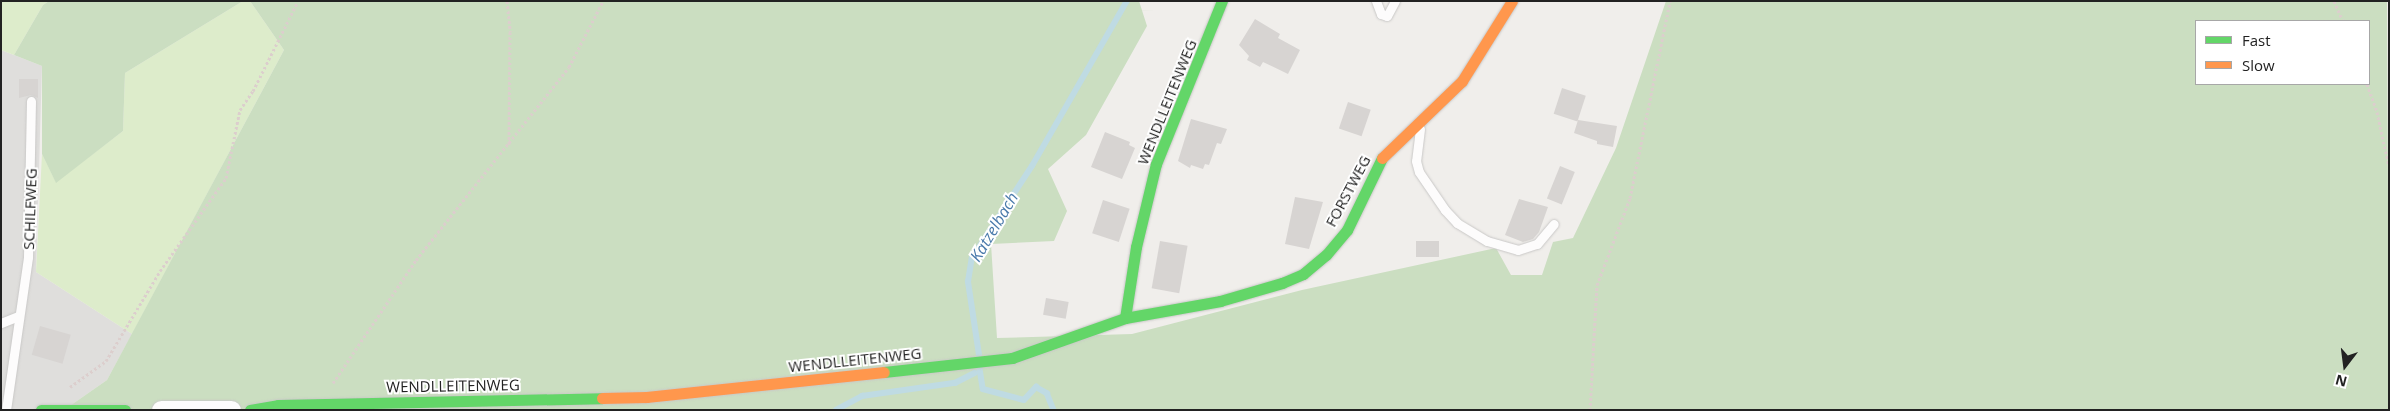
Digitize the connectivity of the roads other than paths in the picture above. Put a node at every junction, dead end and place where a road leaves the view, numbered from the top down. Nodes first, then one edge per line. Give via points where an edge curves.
1 (1222, 1) edge
2 (1376, 1) edge
3 (1395, 1) edge
4 (1512, 1) edge
5 (31, 101) dead end
6 (1417, 122) junction
7 (1554, 224) dead end
8 (18, 316) junction
9 (1125, 318) junction
10 (1, 323) edge
11 (44, 409) edge
12 (6, 410) edge
13 (124, 410) edge
14 (161, 410) edge
15 (231, 410) edge
16 (250, 410) edge

1 - 9 street, WENDLLEITENWEG via 1156,164 1136,247
2 - 3 lane via 1380,14 1387,16
4 - 6 street, FORSTWEG via 1462,81
5 - 8 lane, SCHILFWEG via 31,210 28,258
6 - 7 lane via 1420,128 1416,162 1419,172 1457,223 1487,241 1518,250 1537,244
6 - 9 street, FORSTWEG via 1381,159 1347,230 1326,255 1302,274 1220,301
8 - 10 lane
8 - 12 lane, SCHILFWEG
9 - 16 street, WENDLLEITENWEG via 1012,358 646,397 278,405
11 - 13 street
14 - 15 street

